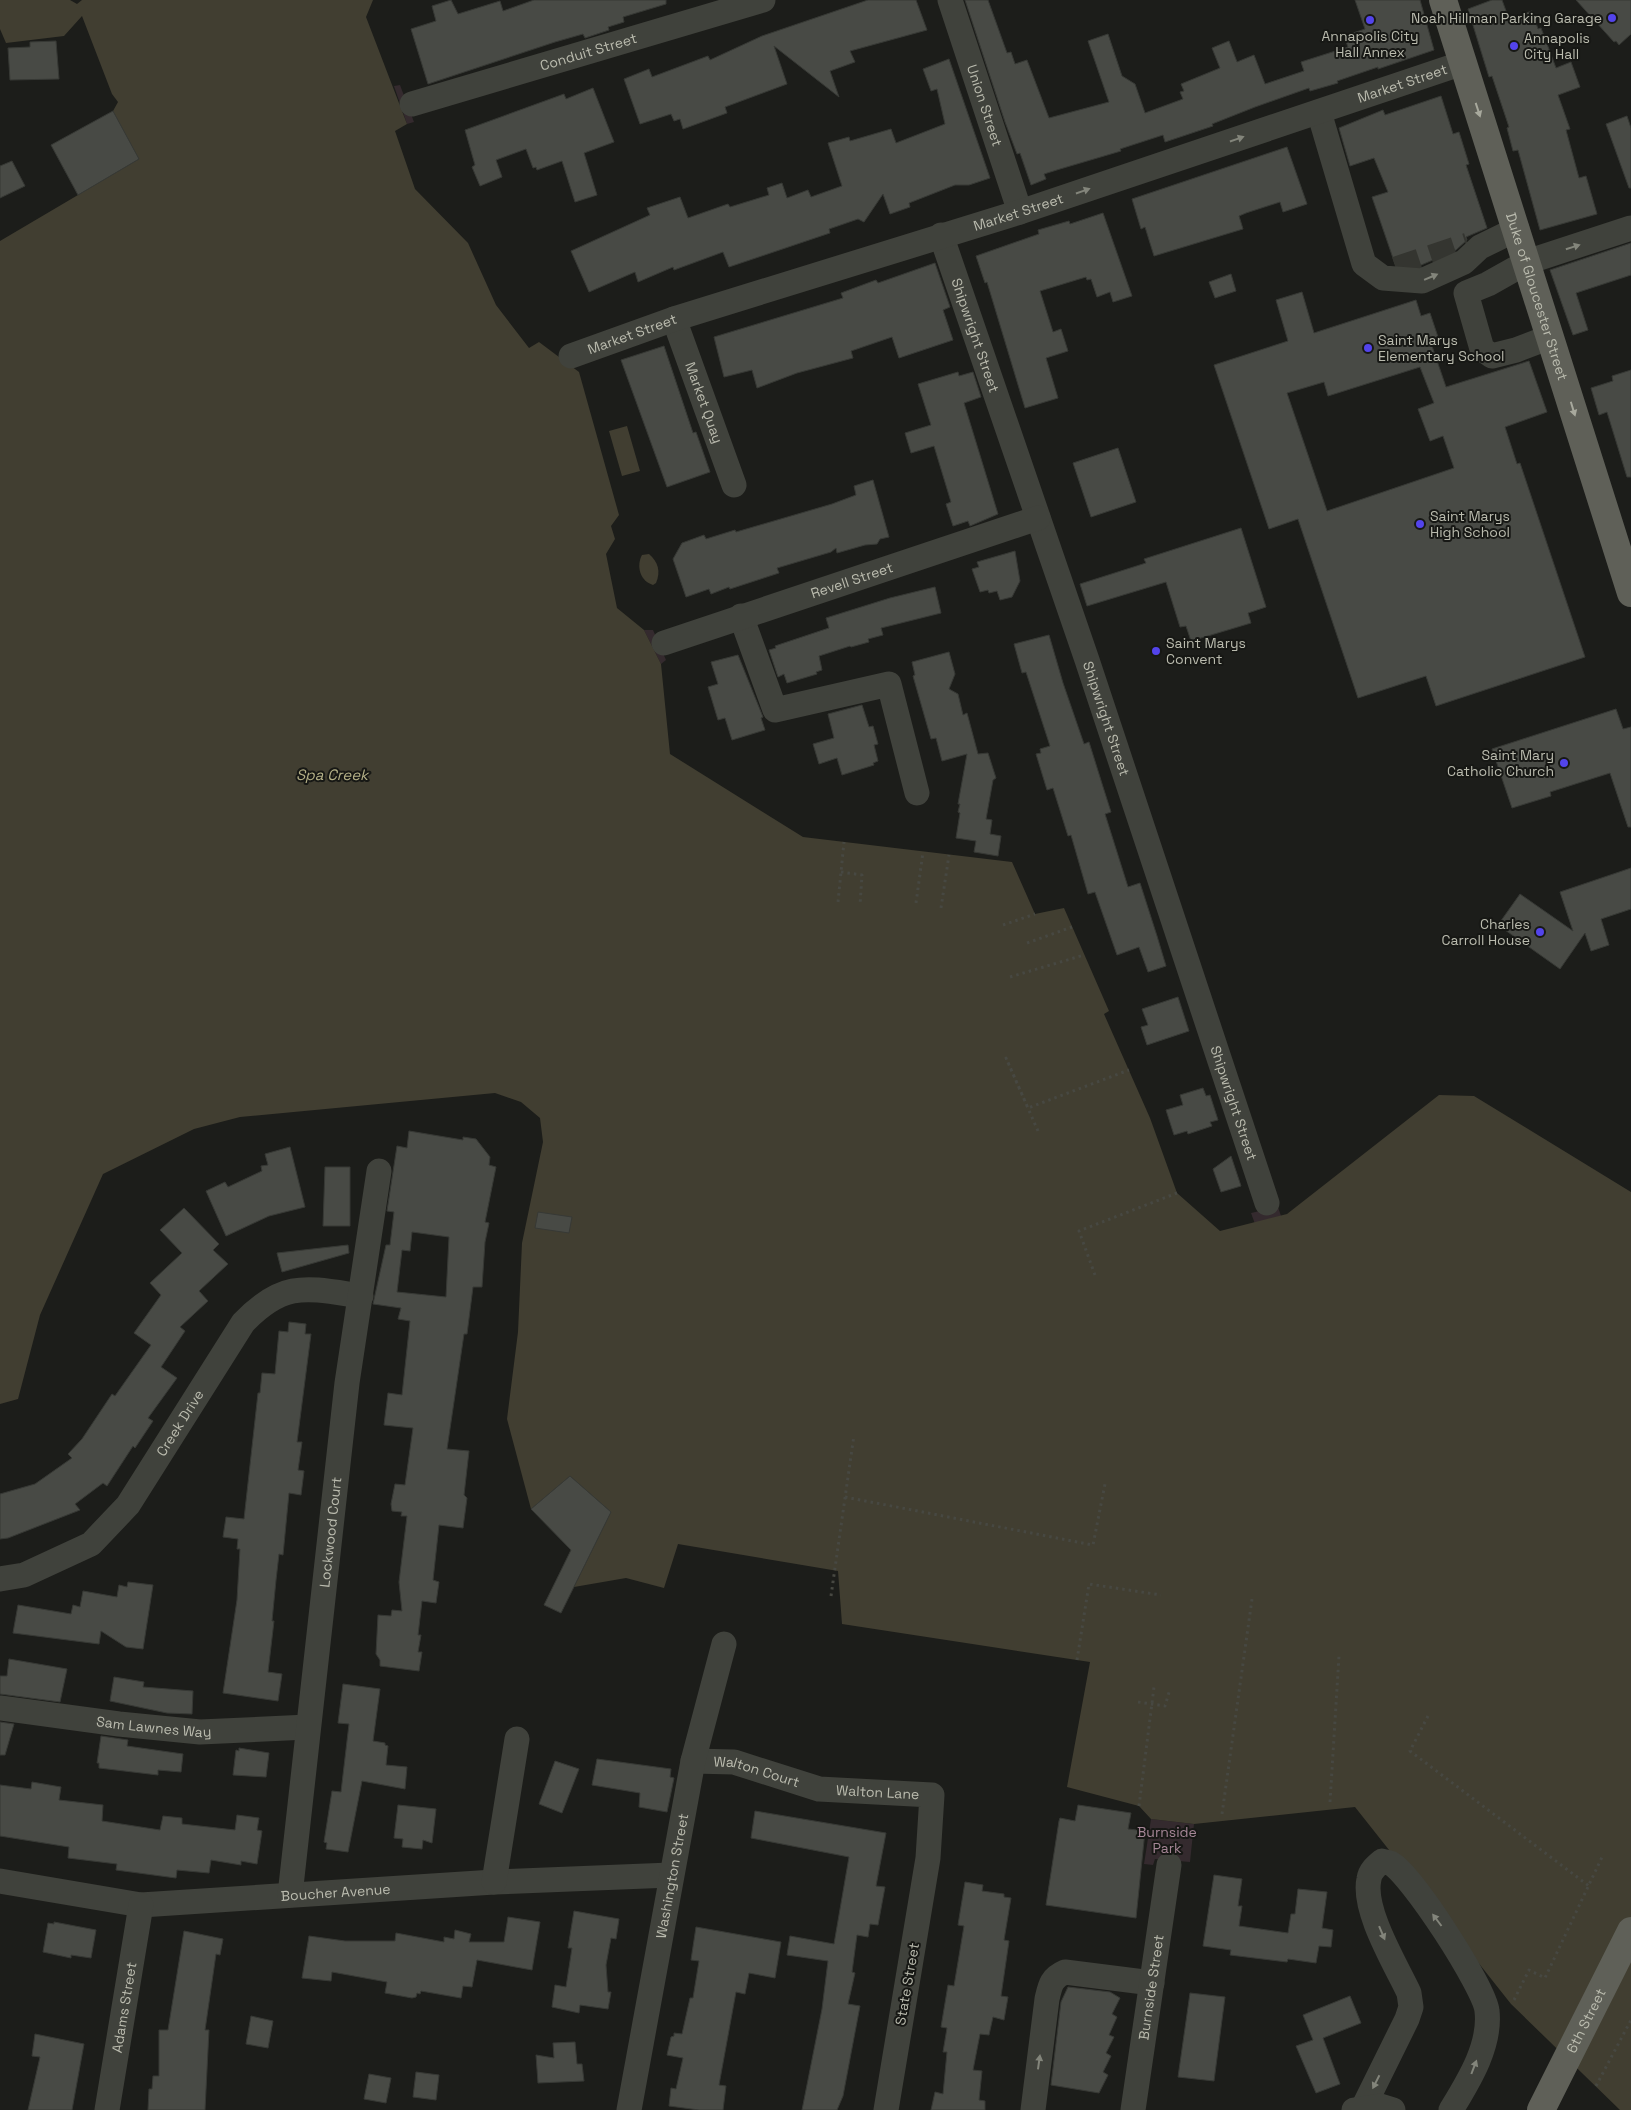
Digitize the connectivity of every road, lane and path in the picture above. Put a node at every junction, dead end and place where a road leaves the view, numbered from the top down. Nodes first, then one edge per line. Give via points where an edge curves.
1 (763, 0) edge
2 (950, 0) edge
3 (1443, 0) edge
4 (1463, 64) junction
5 (412, 104) dead end
6 (1319, 112) junction
7 (1020, 212) junction
8 (1631, 228) edge
9 (1517, 229) junction
10 (941, 235) junction
11 (1527, 262) junction
12 (674, 319) junction
13 (1550, 337) junction
14 (571, 356) dead end
15 (734, 485) dead end
16 (1038, 518) junction
17 (1631, 594) edge
18 (741, 616) junction
19 (664, 643) dead end
20 (917, 792) dead end
21 (844, 842) dead end
22 (922, 852) dead end
23 (949, 855) dead end
24 (841, 872) junction
25 (838, 902) dead end
26 (916, 903) dead end
27 (860, 905) dead end
28 (941, 908) dead end
29 (1035, 914) dead end
30 (1003, 925) dead end
31 (1072, 927) dead end
32 (1027, 942) dead end
33 (1084, 955) dead end
34 (1010, 977) dead end
35 (1129, 1070) dead end
36 (1038, 1131) dead end
37 (379, 1171) dead end
38 (1178, 1193) dead end
39 (1266, 1203) dead end
40 (1095, 1275) dead end
41 (361, 1296) junction
42 (854, 1435) dead end
43 (1105, 1484) dead end
44 (845, 1497) junction
45 (0, 1579) edge
46 (1161, 1594) dead end
47 (830, 1596) dead end
48 (1252, 1599) dead end
49 (724, 1644) dead end
50 (1339, 1656) dead end
51 (1077, 1660) dead end
52 (1154, 1687) dead end
53 (1170, 1689) dead end
54 (1138, 1702) dead end
55 (1152, 1703) junction
56 (0, 1708) edge
57 (1428, 1716) dead end
58 (308, 1727) junction
59 (517, 1739) dead end
60 (693, 1761) junction
61 (820, 1789) joint
62 (1330, 1802) dead end
63 (1139, 1806) dead end
64 (1222, 1814) dead end
65 (1603, 1855) dead end
66 (928, 1858) joint
67 (1169, 1865) dead end
68 (671, 1875) junction
69 (0, 1881) edge
70 (494, 1882) junction
71 (1589, 1886) junction
72 (290, 1895) junction
73 (141, 1904) junction
74 (1631, 1930) edge
75 (1152, 1983) junction
76 (1514, 2000) dead end
77 (1631, 2020) edge
78 (1596, 2086) dead end
79 (1358, 2109) edge
80 (107, 2110) edge
81 (629, 2110) edge
82 (886, 2110) edge
83 (1032, 2110) edge
84 (1133, 2110) edge
85 (1393, 2110) edge
86 (1452, 2110) edge
87 (1541, 2110) edge

1 - 5 street, Conduit Street
2 - 7 street, Union Street
3 - 4 main road, Duke of Gloucester Street
4 - 6 street, Market Street
4 -> 9 main road, Duke of Gloucester Street
7 -> 6 street, Market Street
6 -> 9 street via 1364,264 1422,281 1464,262 1474,246
7 - 10 street, Market Street
11 -> 8 street
9 - 11 main road, Duke of Gloucester Street
10 - 12 street, Market Street
10 - 16 street, Shipwright Street
11 - 13 main road, Duke of Gloucester Street
11 - 13 street via 1466,293 1482,348 1492,356
12 - 14 street, Market Street
12 - 15 street, Market Quay
13 -> 17 main road, Duke of Gloucester Street
16 - 18 street, Revell Street
16 - 39 street, Shipwright Street
18 - 19 street, Revell Street
18 - 20 street via 774,710 889,684
21 - 24 path
22 - 26 path
23 - 28 path
24 - 25 path
24 - 27 path via 862,875
29 - 30 path
31 - 32 path
33 - 34 path
35 - 36 path via 1028,1108 1006,1058
37 - 41 street, Lockwood Court
38 - 40 path via 1079,1231
41 - 45 street, Creek Drive via 297,1289 275,1295 259,1306 243,1323 128,1505 91,1544 24,1575
41 - 58 street, Lockwood Court via 347,1383
42 - 44 path
43 - 44 path via 1093,1545
44 - 47 path
46 - 51 path via 1090,1584
48 - 64 path
49 - 60 street, Washington Street
50 - 62 path
52 - 55 path
53 - 55 path via 1165,1706
54 - 55 path
55 - 63 path
56 - 58 street, Sam Lawnes Way via 200,1732
57 - 71 path via 1410,1751
58 - 72 street, Lockwood Court
59 - 70 street
60 - 61 street, Walton Court via 734,1762
60 - 68 street, Washington Street
61 - 66 street, Walton Lane via 932,1795
65 - 71 path
66 - 82 street, State Street
67 - 75 street, Burnside Street
68 - 70 street, Boucher Avenue
68 - 81 street, Washington Street
69 - 73 street, Boucher Avenue
70 - 72 street, Boucher Avenue
71 - 76 path via 1546,1978 1529,1970
72 - 73 street, Boucher Avenue
73 - 80 street, Adams Street
74 - 87 main road, 6th Street
83 -> 75 street via 1051,1982 1065,1972
75 - 84 street, Burnside Street
77 - 78 path
79 - 85 street via 1380,2106
86 -> 79 street via 1470,2078 1486,2038 1488,2010 1444,1929 1400,1872 1382,1861 1374,1867 1368,1879 1370,1904 1409,1993 1411,2007 1397,2042

